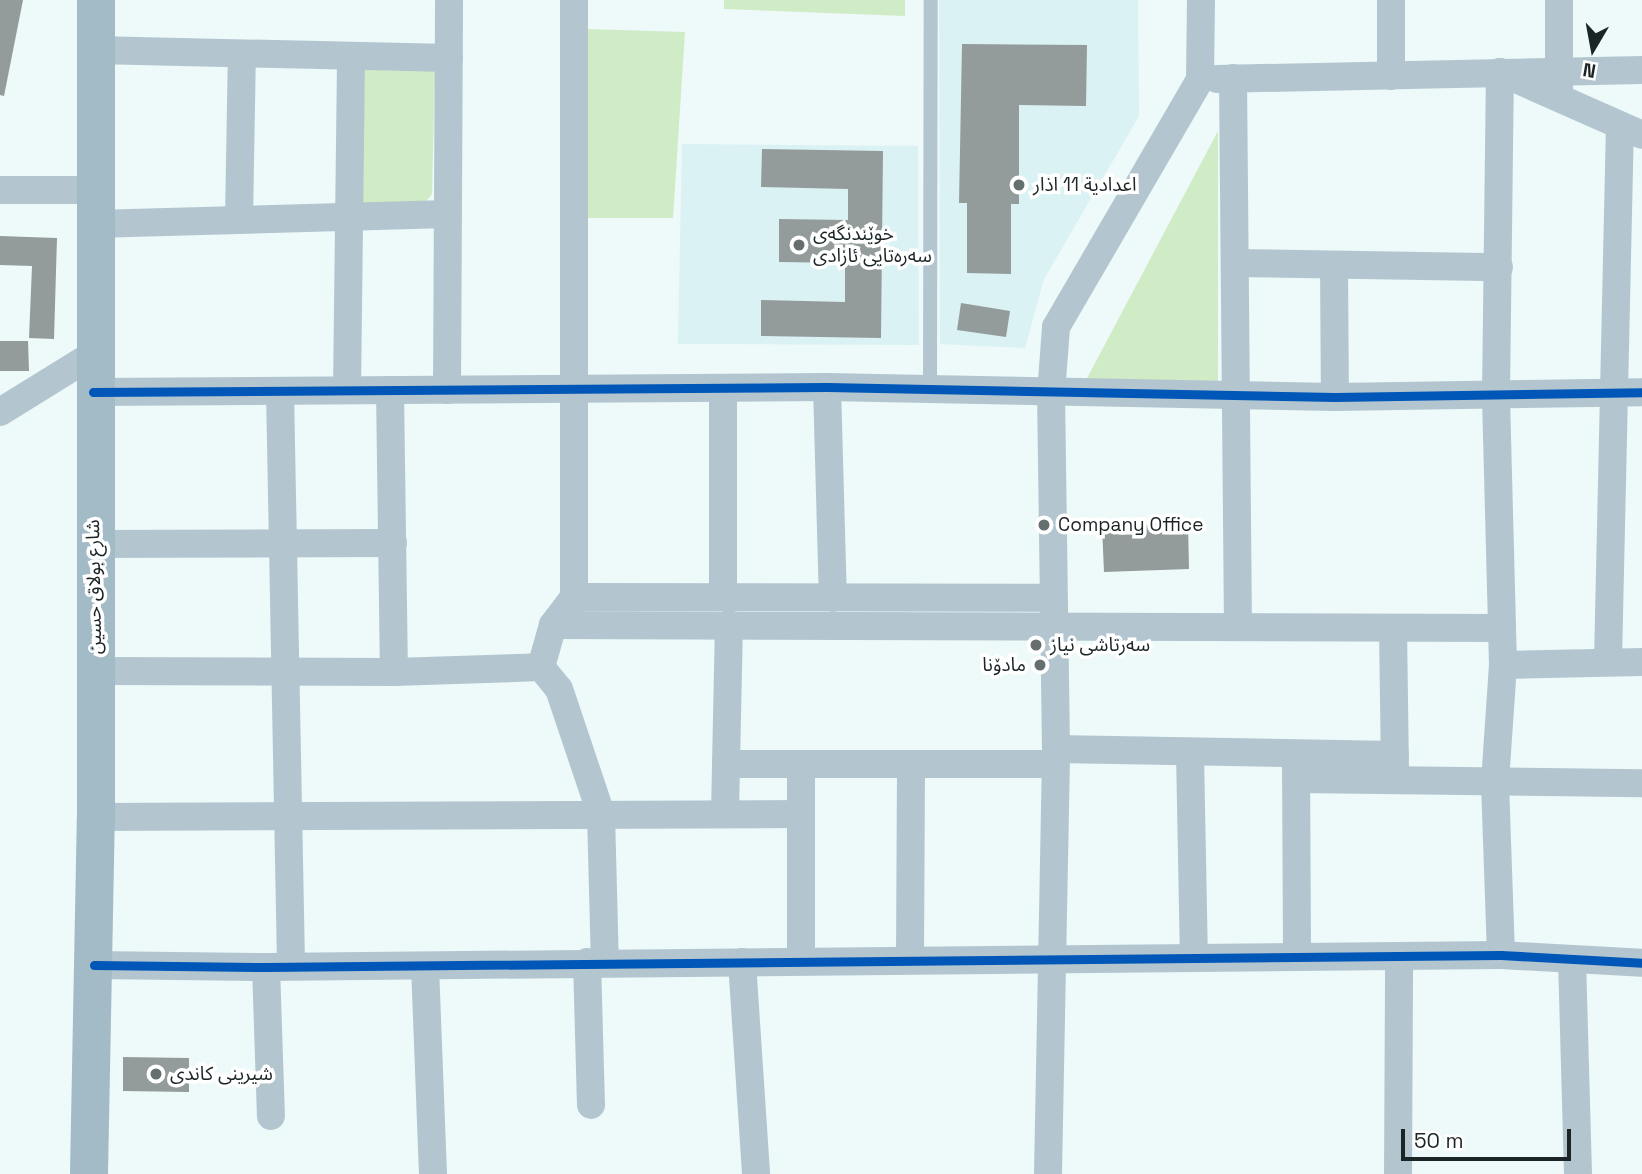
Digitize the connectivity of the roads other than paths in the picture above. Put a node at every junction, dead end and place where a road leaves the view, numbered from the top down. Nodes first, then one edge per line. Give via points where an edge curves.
1 (96, 0) edge
2 (449, 0) edge
3 (574, 0) edge
4 (931, 0) edge
5 (1201, 0) edge
6 (1391, 0) edge
7 (1559, 0) edge
8 (95, 50) junction
9 (242, 55) junction
10 (351, 56) junction
11 (449, 58) junction
12 (1642, 70) edge
13 (1500, 72) junction
14 (1391, 76) junction
15 (1233, 79) junction
16 (1200, 80) junction
17 (1559, 85) junction
18 (1631, 130) edge
19 (0, 190) edge
20 (94, 207) junction
21 (448, 214) junction
22 (347, 217) junction
23 (239, 220) junction
24 (1235, 263) junction
25 (1334, 265) junction
26 (1499, 267) junction
27 (94, 354) junction
28 (827, 387) junction
29 (723, 388) junction
30 (930, 388) junction
31 (572, 389) junction
32 (347, 390) junction
33 (390, 390) junction
34 (447, 390) junction
35 (280, 391) junction
36 (93, 392) junction
37 (1642, 392) edge
38 (1612, 393) junction
39 (1051, 394) junction
40 (1496, 395) junction
41 (1237, 397) junction
42 (1335, 397) junction
43 (0, 412) edge
44 (283, 542) junction
45 (393, 543) junction
46 (92, 544) junction
47 (574, 597) junction
48 (833, 598) junction
49 (726, 611) junction
50 (1052, 612) junction
51 (553, 625) junction
52 (1238, 627) junction
53 (1393, 628) junction
54 (1502, 628) junction
55 (1608, 661) junction
56 (1642, 662) edge
57 (1503, 665) junction
58 (541, 667) junction
59 (96, 671) junction
60 (284, 672) junction
61 (394, 672) junction
62 (1190, 753) junction
63 (1055, 757) junction
64 (726, 764) junction
65 (911, 764) junction
66 (801, 765) junction
67 (1296, 767) junction
68 (1395, 768) junction
69 (1495, 782) junction
70 (1642, 783) edge
71 (725, 813) junction
72 (601, 814) junction
73 (801, 814) junction
74 (286, 815) junction
75 (96, 817) junction
76 (1501, 955) junction
77 (1297, 956) junction
78 (1399, 957) junction
79 (1050, 958) junction
80 (1194, 958) junction
81 (911, 959) junction
82 (1572, 959) junction
83 (801, 961) junction
84 (596, 962) junction
85 (742, 962) junction
86 (1642, 963) edge
87 (94, 965) junction
88 (425, 966) junction
89 (279, 967) junction
90 (591, 1105) dead end
91 (271, 1116) dead end
92 (89, 1174) edge
93 (433, 1174) edge
94 (756, 1174) edge
95 (1048, 1174) edge
96 (1398, 1174) edge
97 (1578, 1174) edge

1 - 8 street, شارع بولاق حسين
2 - 11 street
3 - 31 street
4 - 30 lane
5 - 16 street
6 - 14 street
7 - 17 street
8 - 9 street
8 - 20 street, شارع بولاق حسين
9 - 10 street
9 - 23 street
10 - 11 street
10 - 22 street
11 - 21 street
12 - 17 street
13 - 14 street
13 - 17 street
13 - 26 street
14 - 15 street
15 - 16 street
15 - 24 street
16 - 39 street via 1056,327
17 - 18 street
18 - 38 street
19 - 20 street
20 - 23 street
20 - 27 street, شارع بولاق حسين
21 - 22 street
21 - 34 street
22 - 23 street
22 - 32 street
24 - 25 street
24 - 41 street
25 - 26 street
25 - 42 street
26 - 40 street
27 - 36 street, شارع بولاق حسين
27 - 43 street
28 - 29 street
28 - 30 street
28 - 48 street
29 - 31 street
29 - 49 street
30 - 39 street
31 - 34 street
31 - 47 street
32 - 33 street
32 - 35 street
33 - 34 street
33 - 45 street
35 - 36 street
35 - 44 street
36 - 46 street, شارع بولاق حسين
37 - 38 street
38 - 40 street
38 - 55 street
39 - 41 street
39 - 50 street
40 - 42 street
40 - 54 street
41 - 42 street
41 - 52 street
44 - 45 street
44 - 46 street
44 - 60 street
45 - 61 street
46 - 59 street, شارع بولاق حسين
47 - 49 street
47 - 51 street
48 - 49 street
48 - 50 street
49 - 50 street
49 - 51 street
49 - 64 street
50 - 52 street
50 - 63 street
51 - 58 street
52 - 53 street
53 - 54 street
53 - 68 street
54 - 57 street
55 - 56 street
55 - 57 street
57 - 69 street
58 - 61 street
58 - 72 street via 559,690
59 - 60 street
59 - 75 street, شارع بولاق حسين
60 - 61 street
60 - 74 street
62 - 63 street
62 - 67 street
62 - 80 street
63 - 65 street
63 - 79 street
64 - 66 street
64 - 71 street
65 - 66 street
65 - 81 street
66 - 73 street
67 - 68 street
67 - 77 street
68 - 69 street
69 - 70 street
69 - 76 street
71 - 72 street
71 - 73 street
72 - 74 street
72 - 84 street
73 - 83 street
74 - 75 street
74 - 89 street
75 - 87 street, شارع بولاق حسين
76 - 78 street
76 - 82 street
77 - 78 street
77 - 80 street
78 - 96 street
79 - 80 street
79 - 81 street
79 - 95 street
81 - 83 street
82 - 86 street
82 - 97 street
83 - 85 street
84 - 85 street
84 - 88 street
84 - 90 street
85 - 94 street
87 - 89 street
87 - 92 street, شارع بولاق حسين
88 - 89 street
88 - 93 street
89 - 91 street

